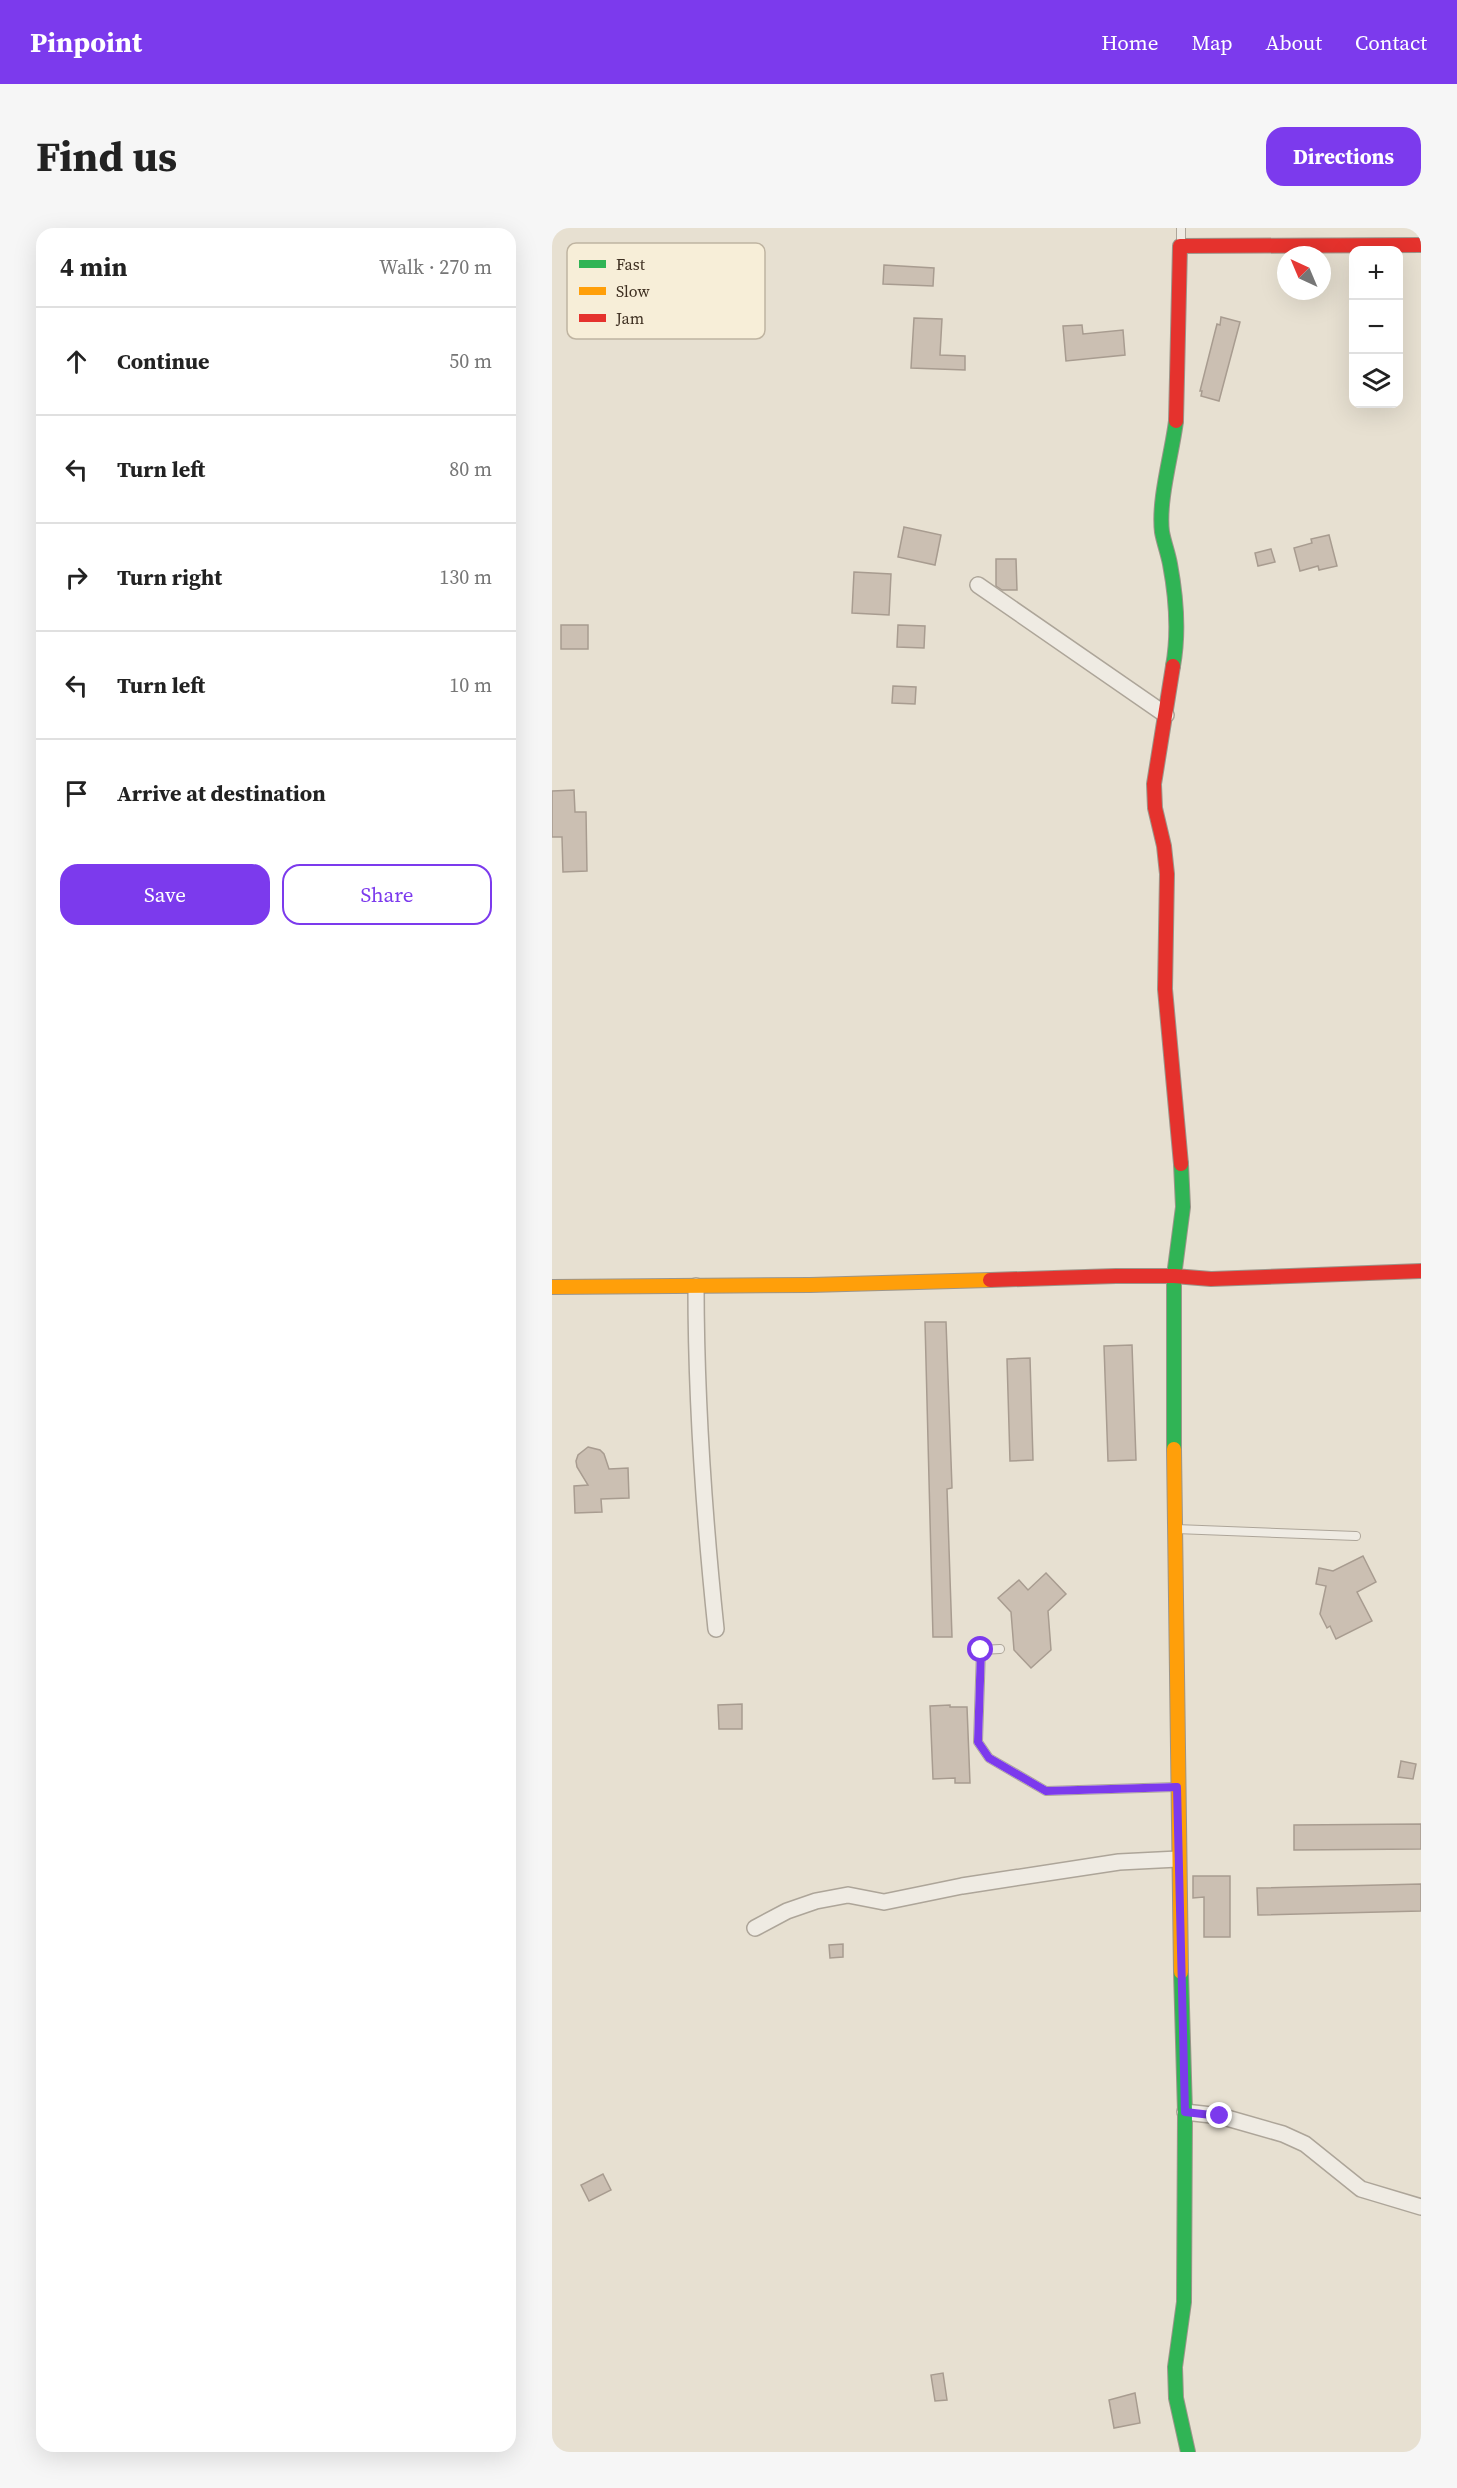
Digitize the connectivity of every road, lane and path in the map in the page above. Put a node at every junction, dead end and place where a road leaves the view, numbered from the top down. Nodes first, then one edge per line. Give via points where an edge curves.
1 (1181, 228) edge
2 (1421, 245) edge
3 (1180, 246) junction
4 (978, 585) dead end
5 (1166, 715) junction
6 (1421, 1271) edge
7 (1174, 1276) junction
8 (696, 1286) junction
9 (552, 1287) edge
10 (1174, 1529) junction
11 (1356, 1536) dead end
12 (716, 1629) dead end
13 (1000, 1649) dead end
14 (1177, 1787) junction
15 (1178, 1859) junction
16 (755, 1928) dead end
17 (1185, 2112) junction
18 (1421, 2206) edge
19 (1188, 2452) edge

1 - 3 lane
2 - 3 street
3 - 5 street via 1176,419 1162,506 1176,650
4 - 5 street
5 - 7 street via 1154,784 1167,874 1166,989 1182,1171 1183,1207
6 - 7 street via 1211,1279
7 - 8 street
7 - 10 street
8 - 9 street
8 - 12 street via 703,1504
10 - 11 lane
10 - 14 street
13 - 14 lane via 981,1650 978,1742 989,1758 1046,1791
14 - 15 street
15 - 16 street via 1119,1862 884,1902 848,1895 787,1911
15 - 17 street
17 - 18 street via 1220,2116 1283,2134 1305,2144 1361,2189
17 - 19 street via 1184,2302 1175,2367 1176,2398

